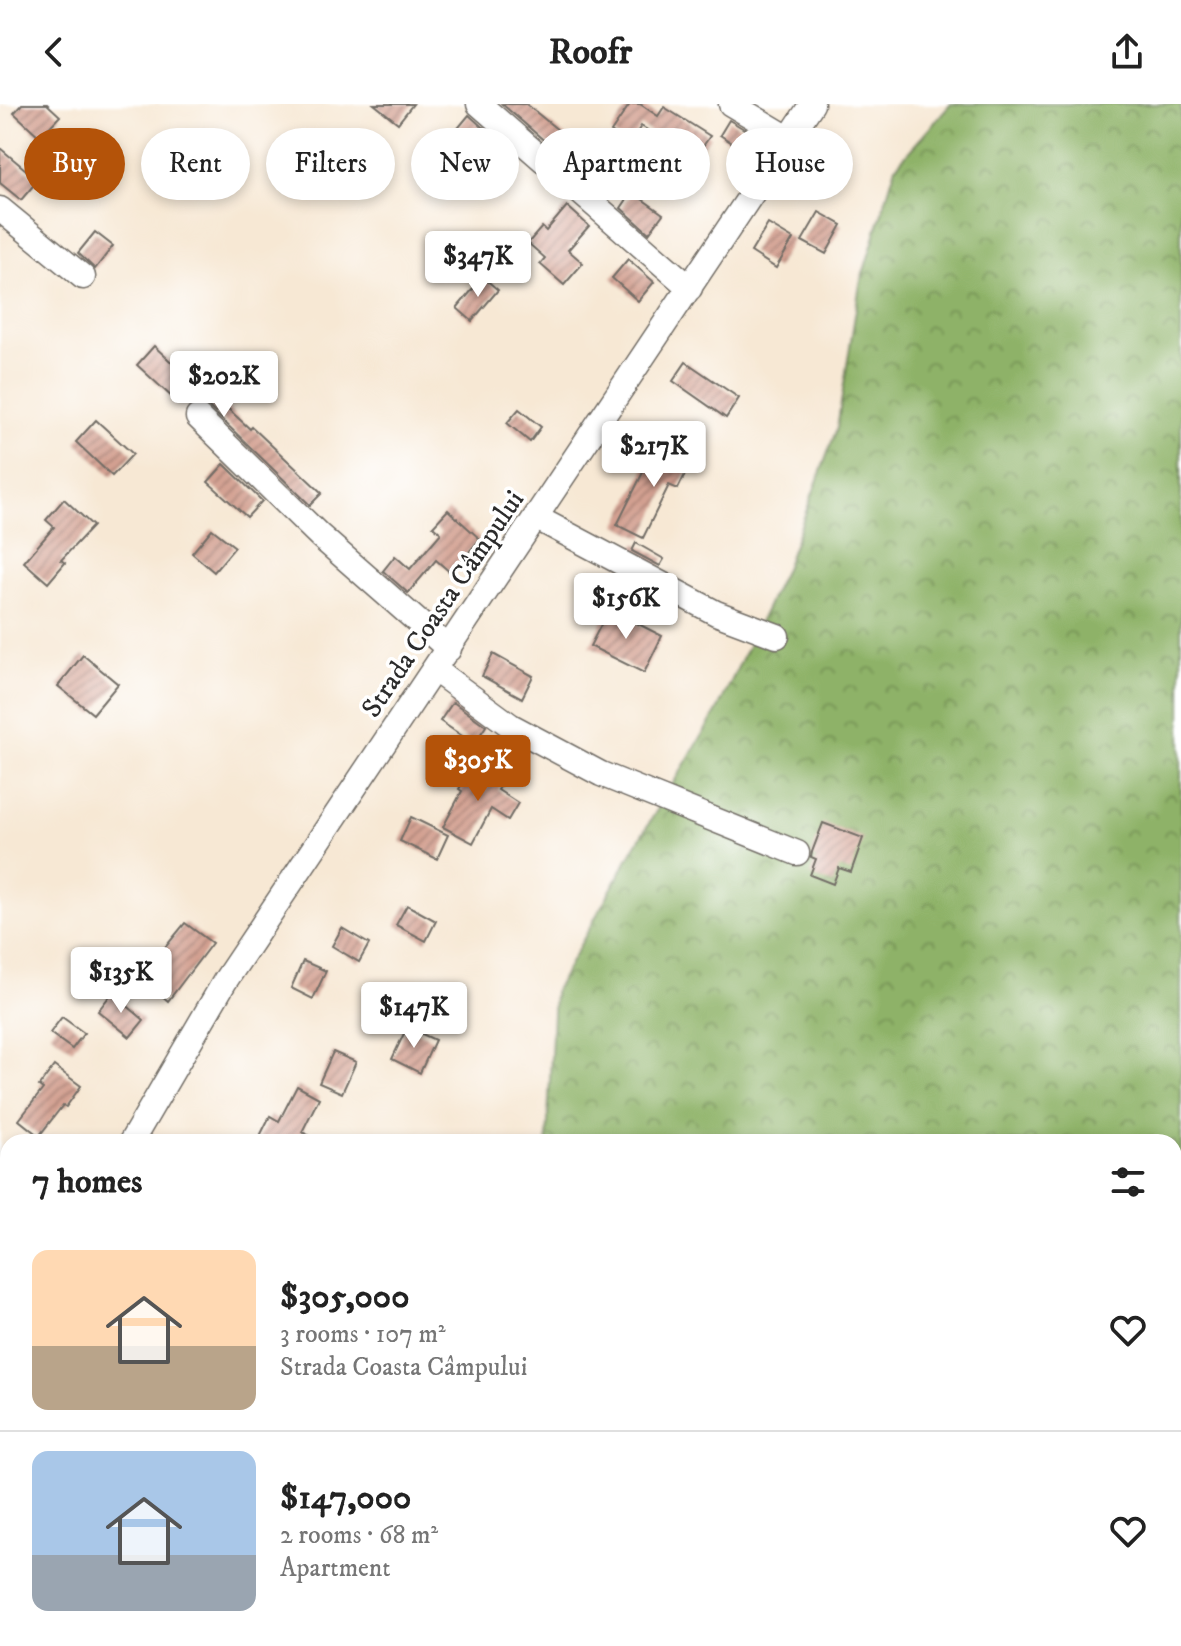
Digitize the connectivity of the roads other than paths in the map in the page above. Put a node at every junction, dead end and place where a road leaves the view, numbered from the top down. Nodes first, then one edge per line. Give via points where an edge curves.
1 (479, 104) edge
2 (731, 104) edge
3 (812, 104) edge
4 (771, 128) edge
5 (797, 128) edge
6 (749, 200) edge
7 (0, 209) edge
8 (83, 277) dead end
9 (690, 288) junction
10 (198, 417) dead end
11 (537, 518) junction
12 (777, 636) dead end
13 (449, 649) junction
14 (435, 670) junction
15 (797, 853) dead end
16 (136, 1134) edge

1 - 9 street
2 - 4 street
3 - 5 street, Strada Coasta Câmpului
6 - 9 street, Strada Coasta Câmpului
7 - 8 street
9 - 11 street, Strada Coasta Câmpului
10 - 13 street via 320,536
11 - 12 street via 716,613
11 - 13 street, Strada Coasta Câmpului
13 - 14 street, Strada Coasta Câmpului
14 - 15 street via 511,726 601,774
14 - 16 street, Strada Coasta Câmpului via 225,981

